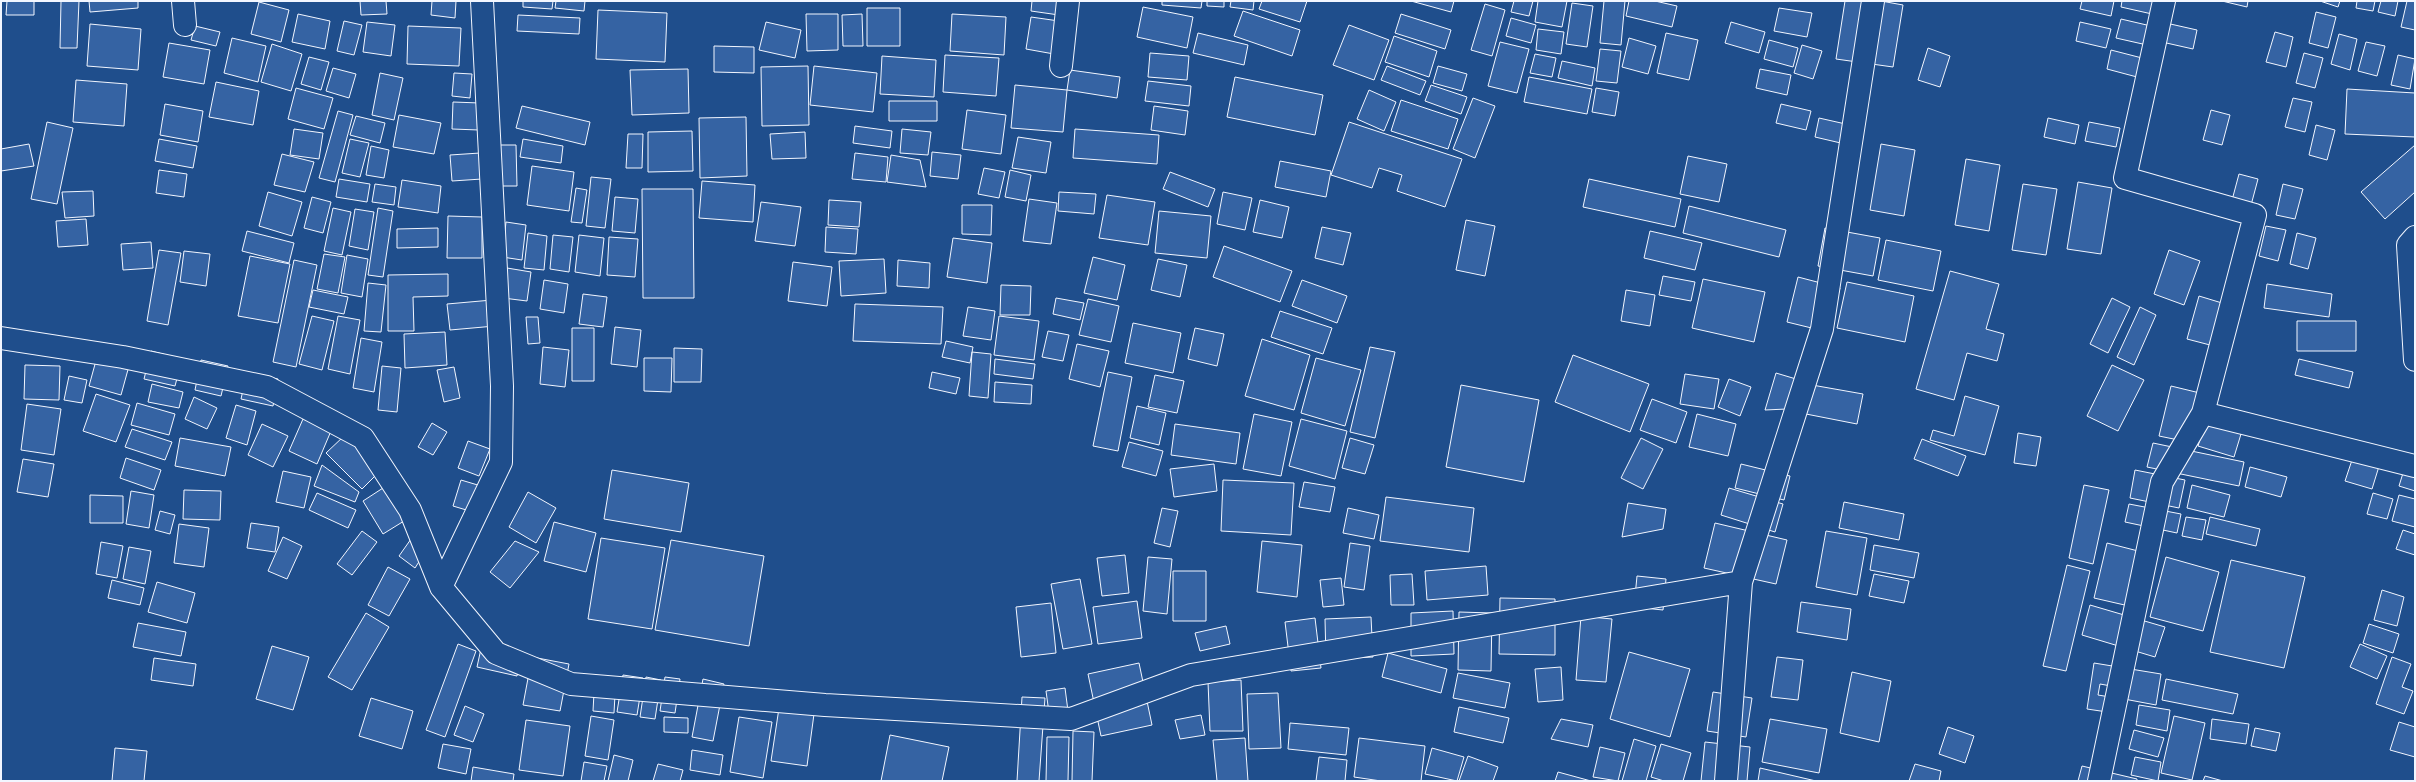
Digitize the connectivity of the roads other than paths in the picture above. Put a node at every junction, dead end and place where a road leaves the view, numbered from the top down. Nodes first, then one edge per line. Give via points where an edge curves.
1 (183, 1) edge
2 (482, 1) edge
3 (1068, 1) edge
4 (1873, 1) edge
5 (2164, 1) edge
6 (186, 25) dead end
7 (1061, 66) dead end
8 (2415, 237) edge
9 (1, 338) edge
10 (2415, 360) edge
11 (2203, 414) junction
12 (2415, 466) edge
13 (1741, 582) junction
14 (440, 587) junction
15 (1726, 781) edge
16 (2099, 781) edge

1 - 6 street
2 - 14 street via 502,386 501,462
3 - 7 street
4 - 13 street via 1822,329
5 - 11 street via 2125,178 2255,215
8 - 10 street via 2408,245
9 - 14 street via 123,357 268,387 363,438 410,510
11 - 12 street
11 - 16 street via 2162,482
13 - 14 street via 1191,675 1071,719 825,705 571,684 496,653
13 - 15 street

